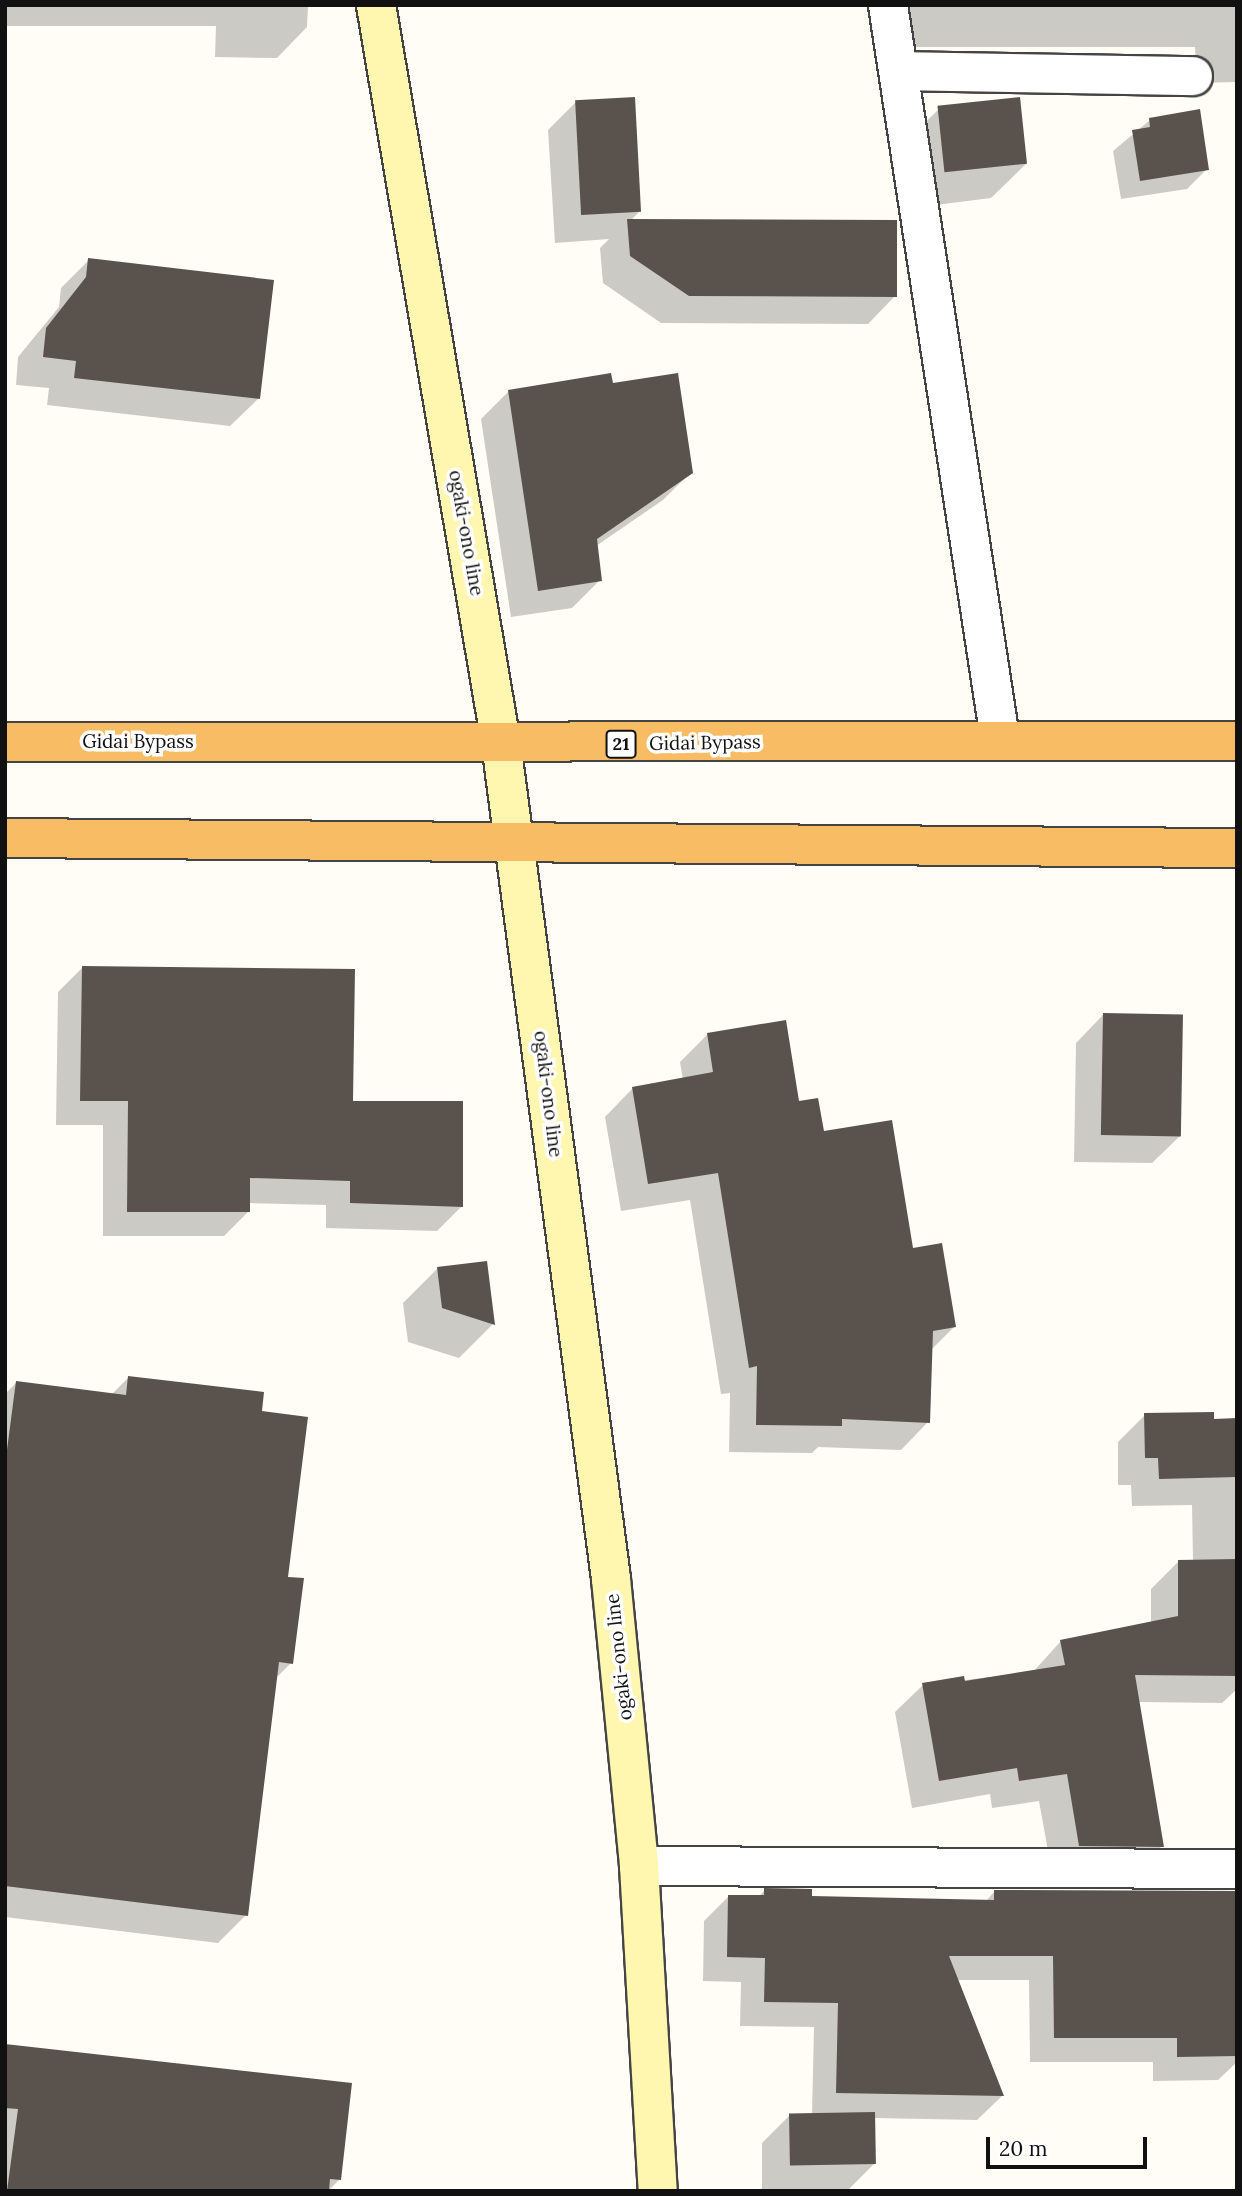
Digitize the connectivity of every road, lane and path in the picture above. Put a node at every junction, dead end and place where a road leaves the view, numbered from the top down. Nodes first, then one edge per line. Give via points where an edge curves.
1 (376, 5) edge
2 (888, 5) edge
3 (900, 71) junction
4 (1193, 76) dead end
5 (1000, 739) junction
6 (1237, 741) edge
7 (5, 742) edge
8 (501, 743) junction
9 (5, 838) edge
10 (515, 844) junction
11 (1237, 848) edge
12 (639, 1866) junction
13 (1237, 1869) edge
14 (659, 2191) edge

1 - 8 main road, ogaki-ono line
2 - 3 street
3 - 4 street
3 - 5 street
5 - 6 highway, Gidai Bypass / 21
5 - 8 highway, Gidai Bypass / 21
7 - 8 highway, Gidai Bypass / 21
8 - 10 main road, ogaki-ono line
9 - 10 highway
10 - 11 highway
10 - 12 main road, ogaki-ono line via 611,1579
12 - 13 street
12 - 14 main road, ogaki-ono line

